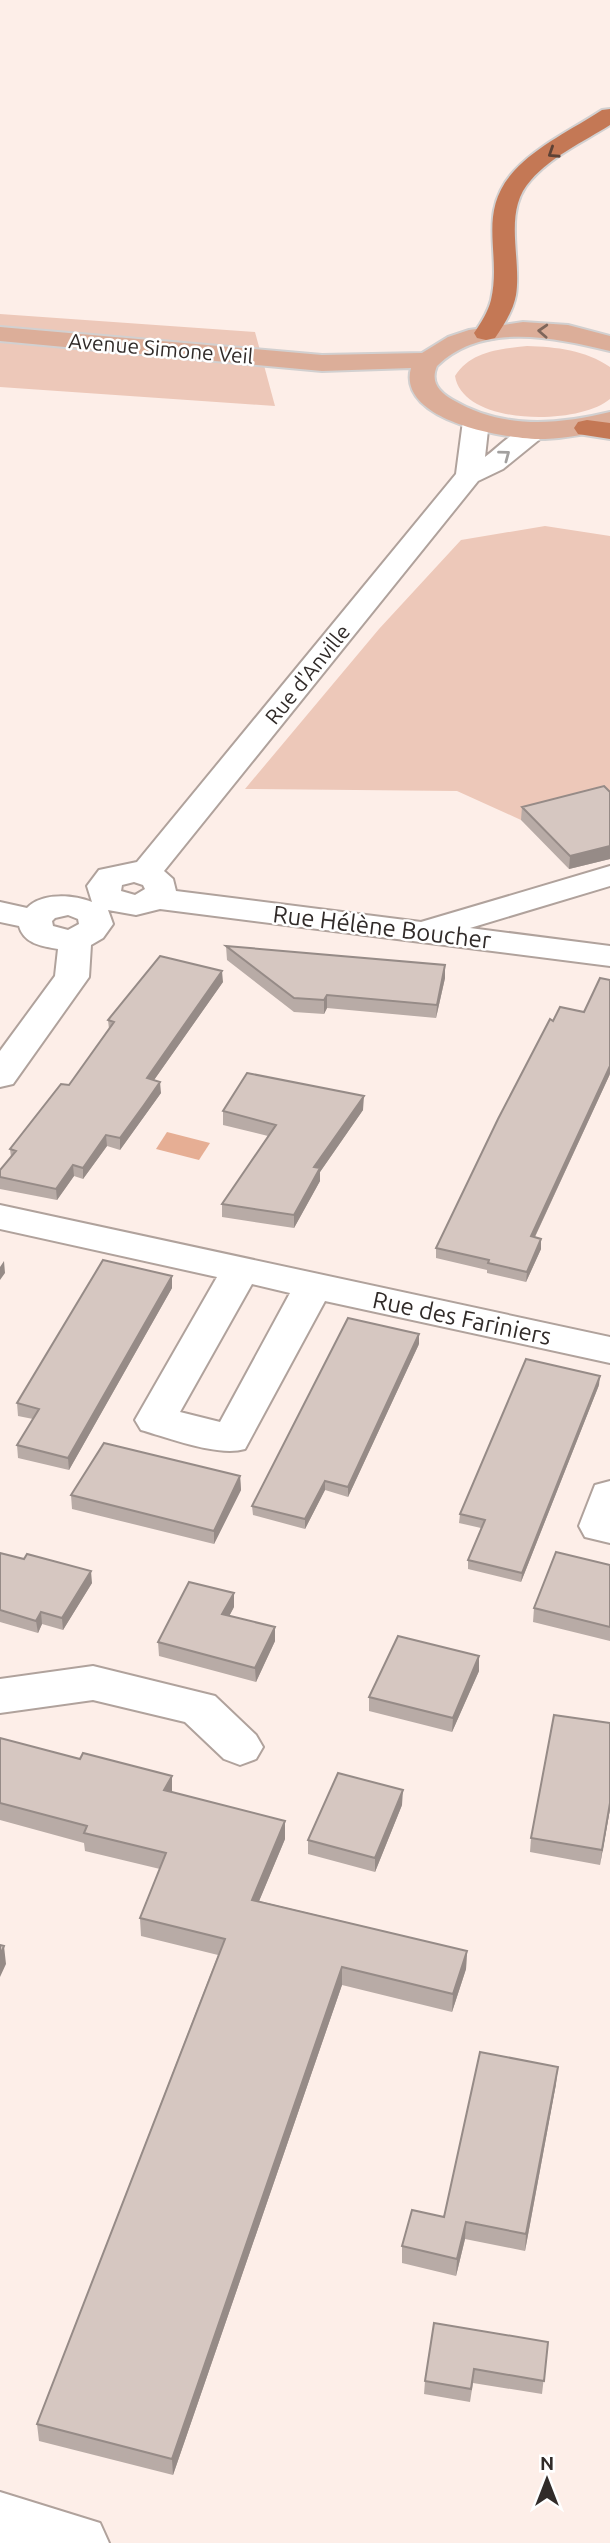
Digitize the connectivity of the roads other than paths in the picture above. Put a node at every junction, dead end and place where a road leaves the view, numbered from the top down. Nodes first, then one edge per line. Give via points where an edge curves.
1 (610, 115) edge
2 (486, 333) junction
3 (0, 334) edge
4 (610, 344) edge
5 (428, 360) junction
6 (322, 363) junction
7 (423, 385) junction
8 (476, 421) junction
9 (602, 426) edge
10 (538, 430) junction
11 (469, 475) junction
12 (610, 876) edge
13 (132, 890) junction
14 (0, 912) edge
15 (79, 923) junction
16 (418, 932) junction
17 (610, 956) edge
18 (0, 1076) edge
19 (0, 1217) edge
20 (241, 1269) junction
21 (314, 1285) junction
22 (610, 1350) edge
23 (610, 1496) edge
24 (610, 1528) edge
25 (0, 1696) edge
26 (240, 1747) dead end
27 (0, 2519) edge
28 (80, 2543) edge

1 -> 2 highway via 531,167 516,184 501,223 505,293
4 -> 2 main road via 567,333
2 - 5 main road via 448,346
3 - 6 main road, Avenue Simone Veil
5 - 6 main road, Avenue Simone Veil
5 - 7 main road via 422,372
6 - 7 main road, Avenue Simone Veil
7 - 8 main road via 450,411
8 - 10 main road
8 - 11 street
9 - 10 main road
11 -> 10 street, Rue d'Anville via 494,463
11 - 13 street, Rue d'Anville
12 - 16 street
13 - 15 street, Rue d'Anville
13 - 16 street, Rue Hélène Boucher
14 - 15 street, Rue d'Anville via 35,920 44,910
15 - 18 street via 72,978
16 - 17 street, Rue Hélène Boucher
19 - 20 street, Rue des Fariniers
20 - 21 street, Rue des Fariniers
20 - 21 street via 155,1420 231,1439
21 - 22 street, Rue des Fariniers
23 - 24 street via 600,1526
25 - 26 street via 93,1683 200,1708
27 - 28 street

